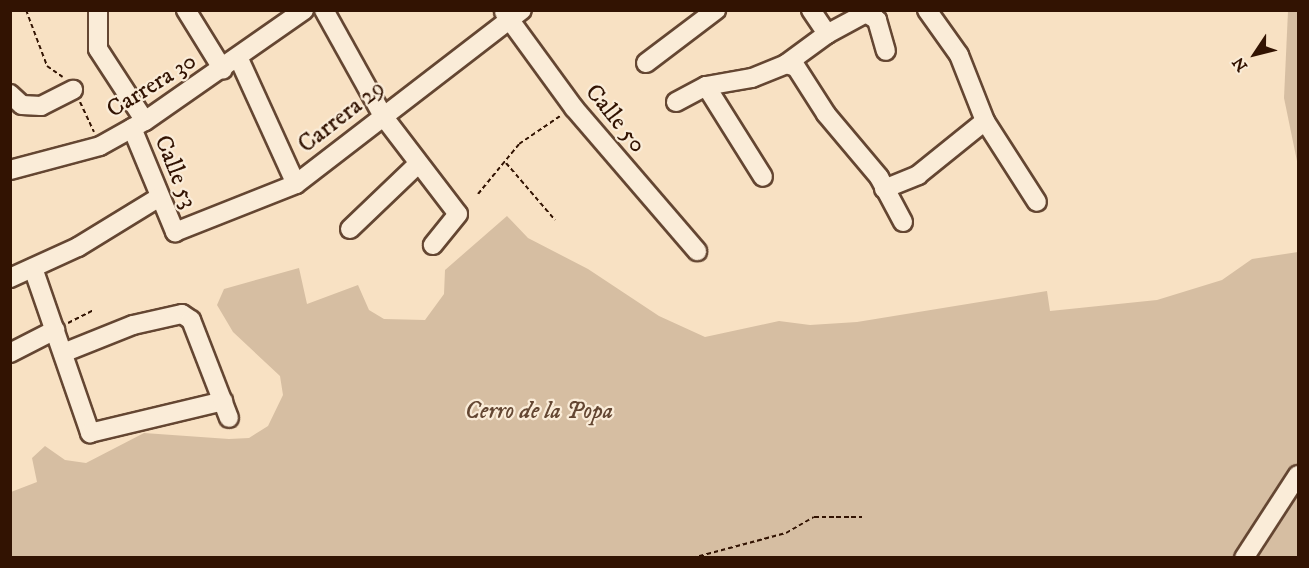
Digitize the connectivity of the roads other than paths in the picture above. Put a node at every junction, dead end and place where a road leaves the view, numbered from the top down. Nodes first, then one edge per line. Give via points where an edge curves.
1 (98, 10) edge
2 (186, 10) edge
3 (304, 10) edge
4 (324, 10) edge
5 (716, 10) edge
6 (811, 10) edge
7 (927, 10) edge
8 (511, 14) edge
9 (827, 33) junction
10 (886, 51) dead end
11 (239, 59) junction
12 (646, 63) dead end
13 (786, 64) junction
14 (223, 70) junction
15 (706, 86) junction
16 (73, 90) dead end
17 (10, 94) edge
18 (676, 102) dead end
19 (383, 116) junction
20 (985, 121) junction
21 (138, 125) junction
22 (418, 164) junction
23 (10, 171) edge
24 (763, 177) dead end
25 (296, 184) junction
26 (884, 189) junction
27 (158, 198) junction
28 (1037, 202) dead end
29 (903, 222) dead end
30 (350, 229) dead end
31 (175, 232) joint
32 (433, 245) dead end
33 (697, 251) dead end
34 (33, 268) junction
35 (10, 278) edge
36 (55, 330) junction
37 (10, 353) edge
38 (63, 353) junction
39 (1299, 475) edge
40 (1244, 558) edge

1 - 21 street, Calle 53 via 98,49
2 - 14 street
3 - 11 street, Carrera 30
4 - 19 street
5 - 12 street
6 - 9 street
7 - 20 street via 959,55
8 - 19 street, Carrera 29
8 - 33 street, Calle 50 via 574,108
9 - 10 street via 873,13
9 - 13 street
11 - 14 street, Carrera 30
11 - 25 street
13 - 15 street via 752,78
13 - 26 street via 796,67
14 - 21 street, Carrera 30
15 - 18 street
15 - 24 street
16 - 17 street via 41,106 22,105
19 - 22 street
19 - 25 street, Carrera 29
20 - 26 street via 918,175
20 - 28 street
21 - 23 street, Carrera 30 via 100,146
21 - 27 street, Calle 53
22 - 30 street
22 - 32 street via 458,214
25 - 31 street, Carrera 29
26 - 29 street
27 - 31 street, Calle 53
27 - 34 street
34 - 35 street
34 - 36 street
36 - 37 street
36 - 38 street
38 - 38 street via 133,325 182,314 191,320 226,409 90,432
39 - 40 street

